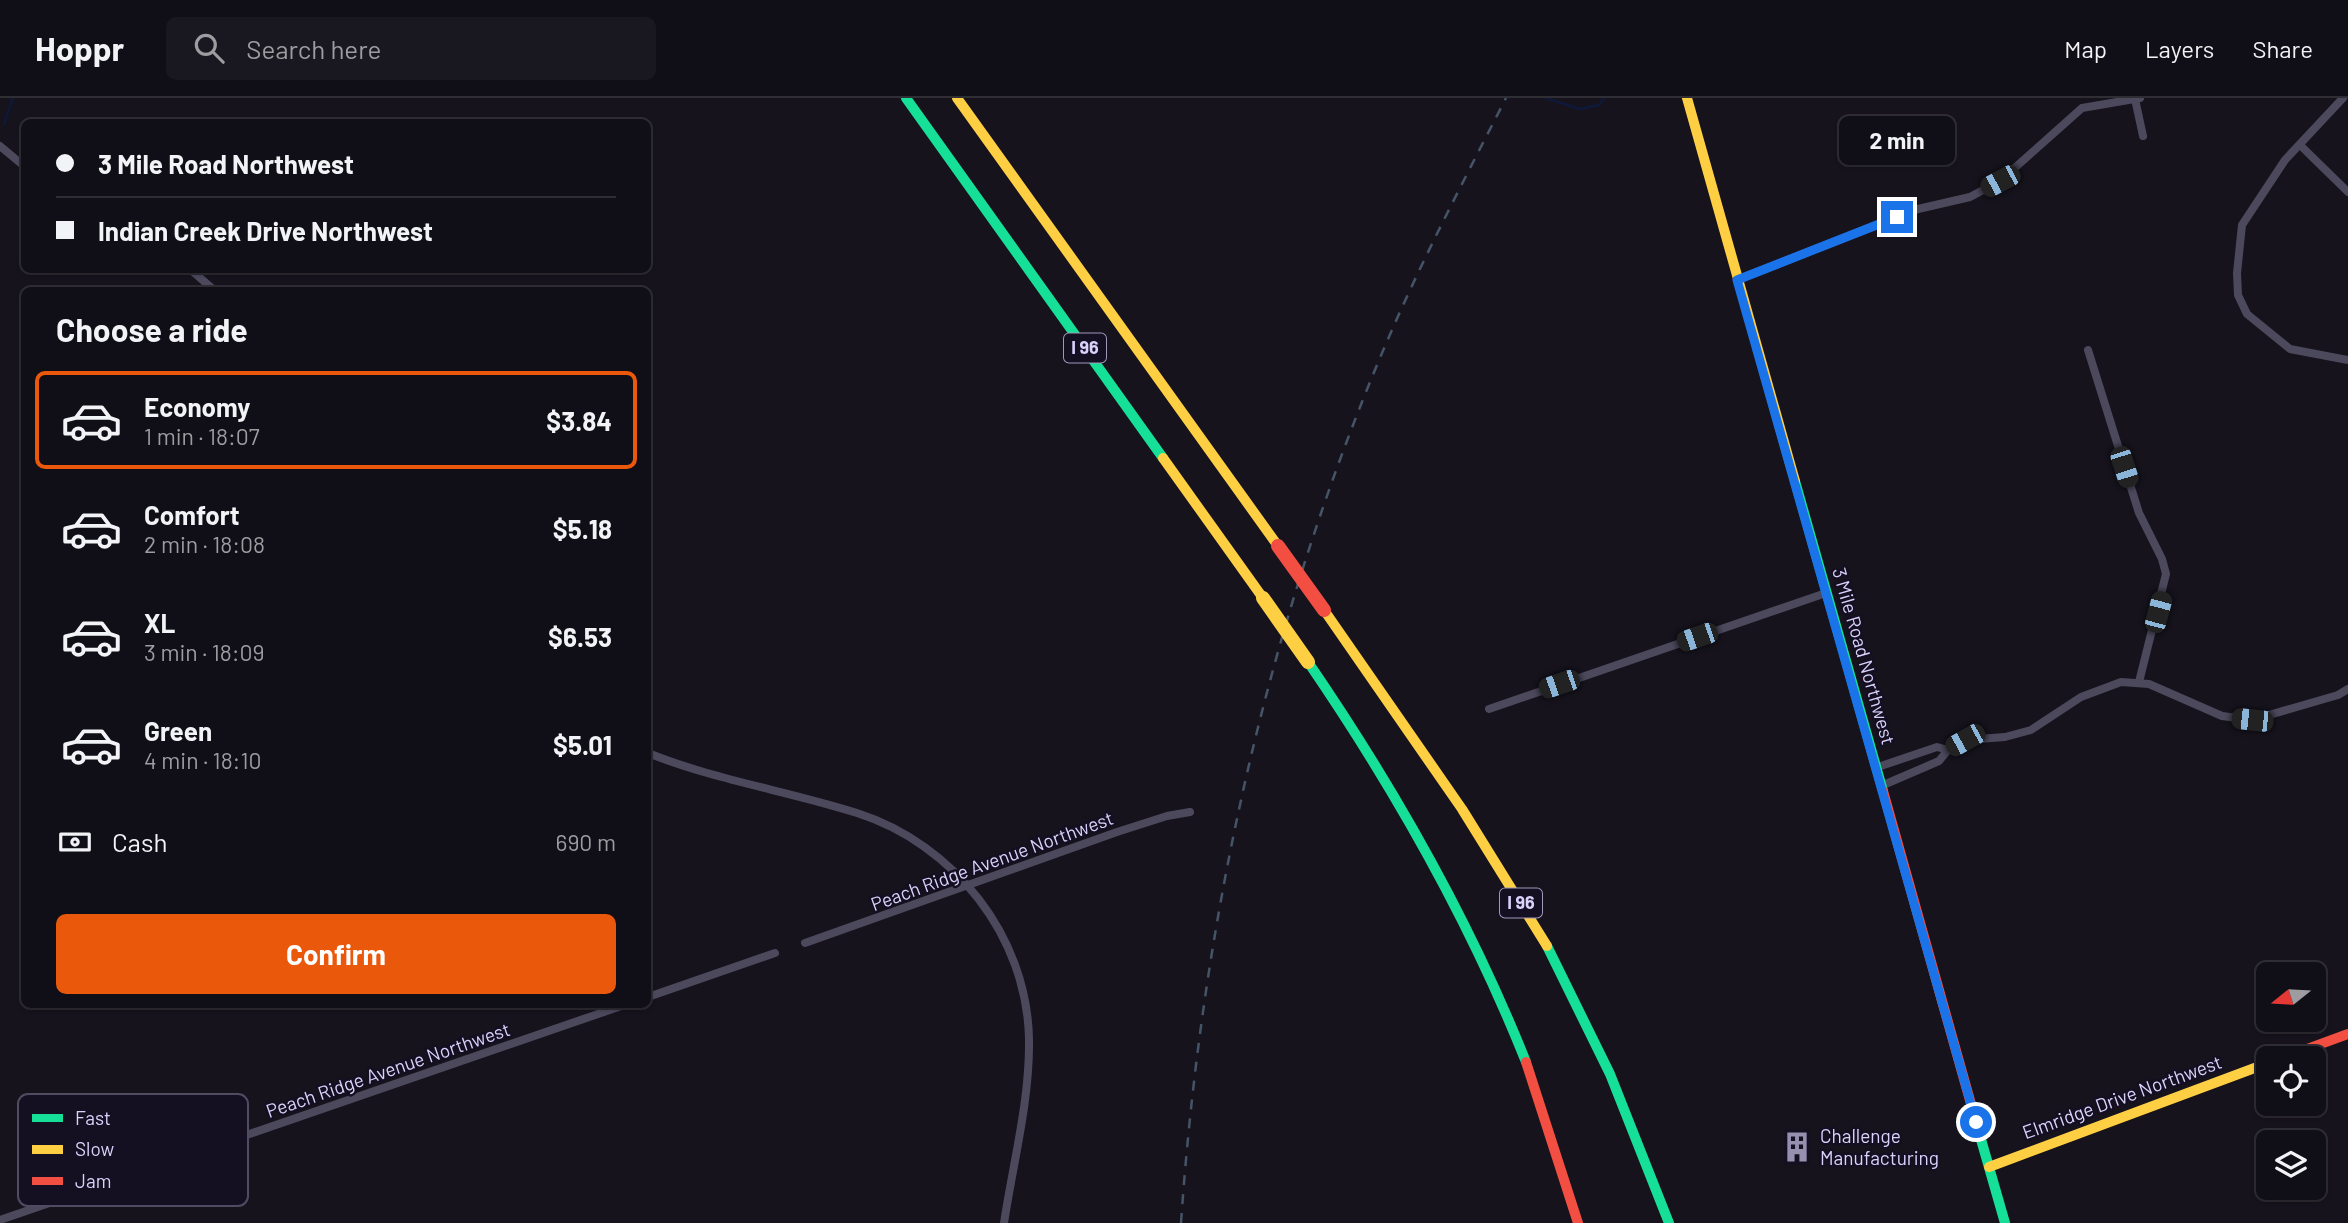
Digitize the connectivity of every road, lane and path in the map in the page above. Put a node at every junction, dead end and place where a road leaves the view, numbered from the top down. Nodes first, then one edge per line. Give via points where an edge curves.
1 (906, 98) edge
2 (957, 98) edge
3 (1687, 98) edge
4 (2079, 98) edge
5 (2343, 98) edge
6 (2137, 99) edge
7 (2082, 108) junction
8 (2143, 136) dead end
9 (0, 146) edge
10 (2301, 146) junction
11 (21, 164) edge
12 (2348, 192) edge
13 (194, 273) edge
14 (1737, 280) junction
15 (211, 287) edge
16 (2088, 350) dead end
17 (2348, 360) edge
18 (1826, 593) junction
19 (2139, 682) junction
20 (2348, 689) edge
21 (1489, 709) dead end
22 (1948, 750) junction
23 (651, 754) edge
24 (1875, 768) junction
25 (1881, 786) junction
26 (1190, 812) dead end
27 (970, 887) junction
28 (805, 943) dead end
29 (775, 953) dead end
30 (651, 996) edge
31 (615, 1008) edge
32 (2348, 1034) edge
33 (2315, 1046) edge
34 (2256, 1067) edge
35 (248, 1135) edge
36 (1989, 1167) junction
37 (41, 1206) edge
38 (0, 1220) edge
39 (1004, 1223) edge
40 (1578, 1223) edge
41 (1669, 1223) edge
42 (2005, 1223) edge

1 - 40 main road, I 96, bridge via 1369,748 1407,811 1460,910 1529,1067
2 - 41 main road, I 96, bridge via 1462,807 1539,932 1606,1066
3 - 14 main road, 3 Mile Road Northwest
4 - 7 street
5 - 10 street
6 - 7 street
6 - 8 street
7 - 14 street via 2000,181 1970,197 1919,209
9 - 11 street
10 - 12 street
10 - 17 street via 2285,160 2242,225 2238,295 2247,314 2290,349
13 - 15 street
14 - 18 main road, 3 Mile Road Northwest
16 - 19 street via 2139,513 2166,574
18 - 21 street
18 - 24 main road, 3 Mile Road Northwest
19 - 20 street via 2222,716 2252,720
19 - 22 street via 2097,690 2019,735 1965,740
22 - 24 street via 1937,747
22 - 25 street via 1939,761
23 - 27 street via 872,819 932,852
24 - 25 main road, 3 Mile Road Northwest
25 - 36 main road, 3 Mile Road Northwest
26 - 27 street, Peach Ridge Avenue Northwest via 1117,832
27 - 28 street, Peach Ridge Avenue Northwest
27 - 39 street via 995,922 1010,954 1027,1018 1024,1102
29 - 30 street
31 - 35 street, Peach Ridge Avenue Northwest
32 - 33 main road
34 - 36 main road, Elmridge Drive Northwest
36 - 42 main road, 3 Mile Road Northwest
37 - 38 street, Peach Ridge Avenue Northwest

